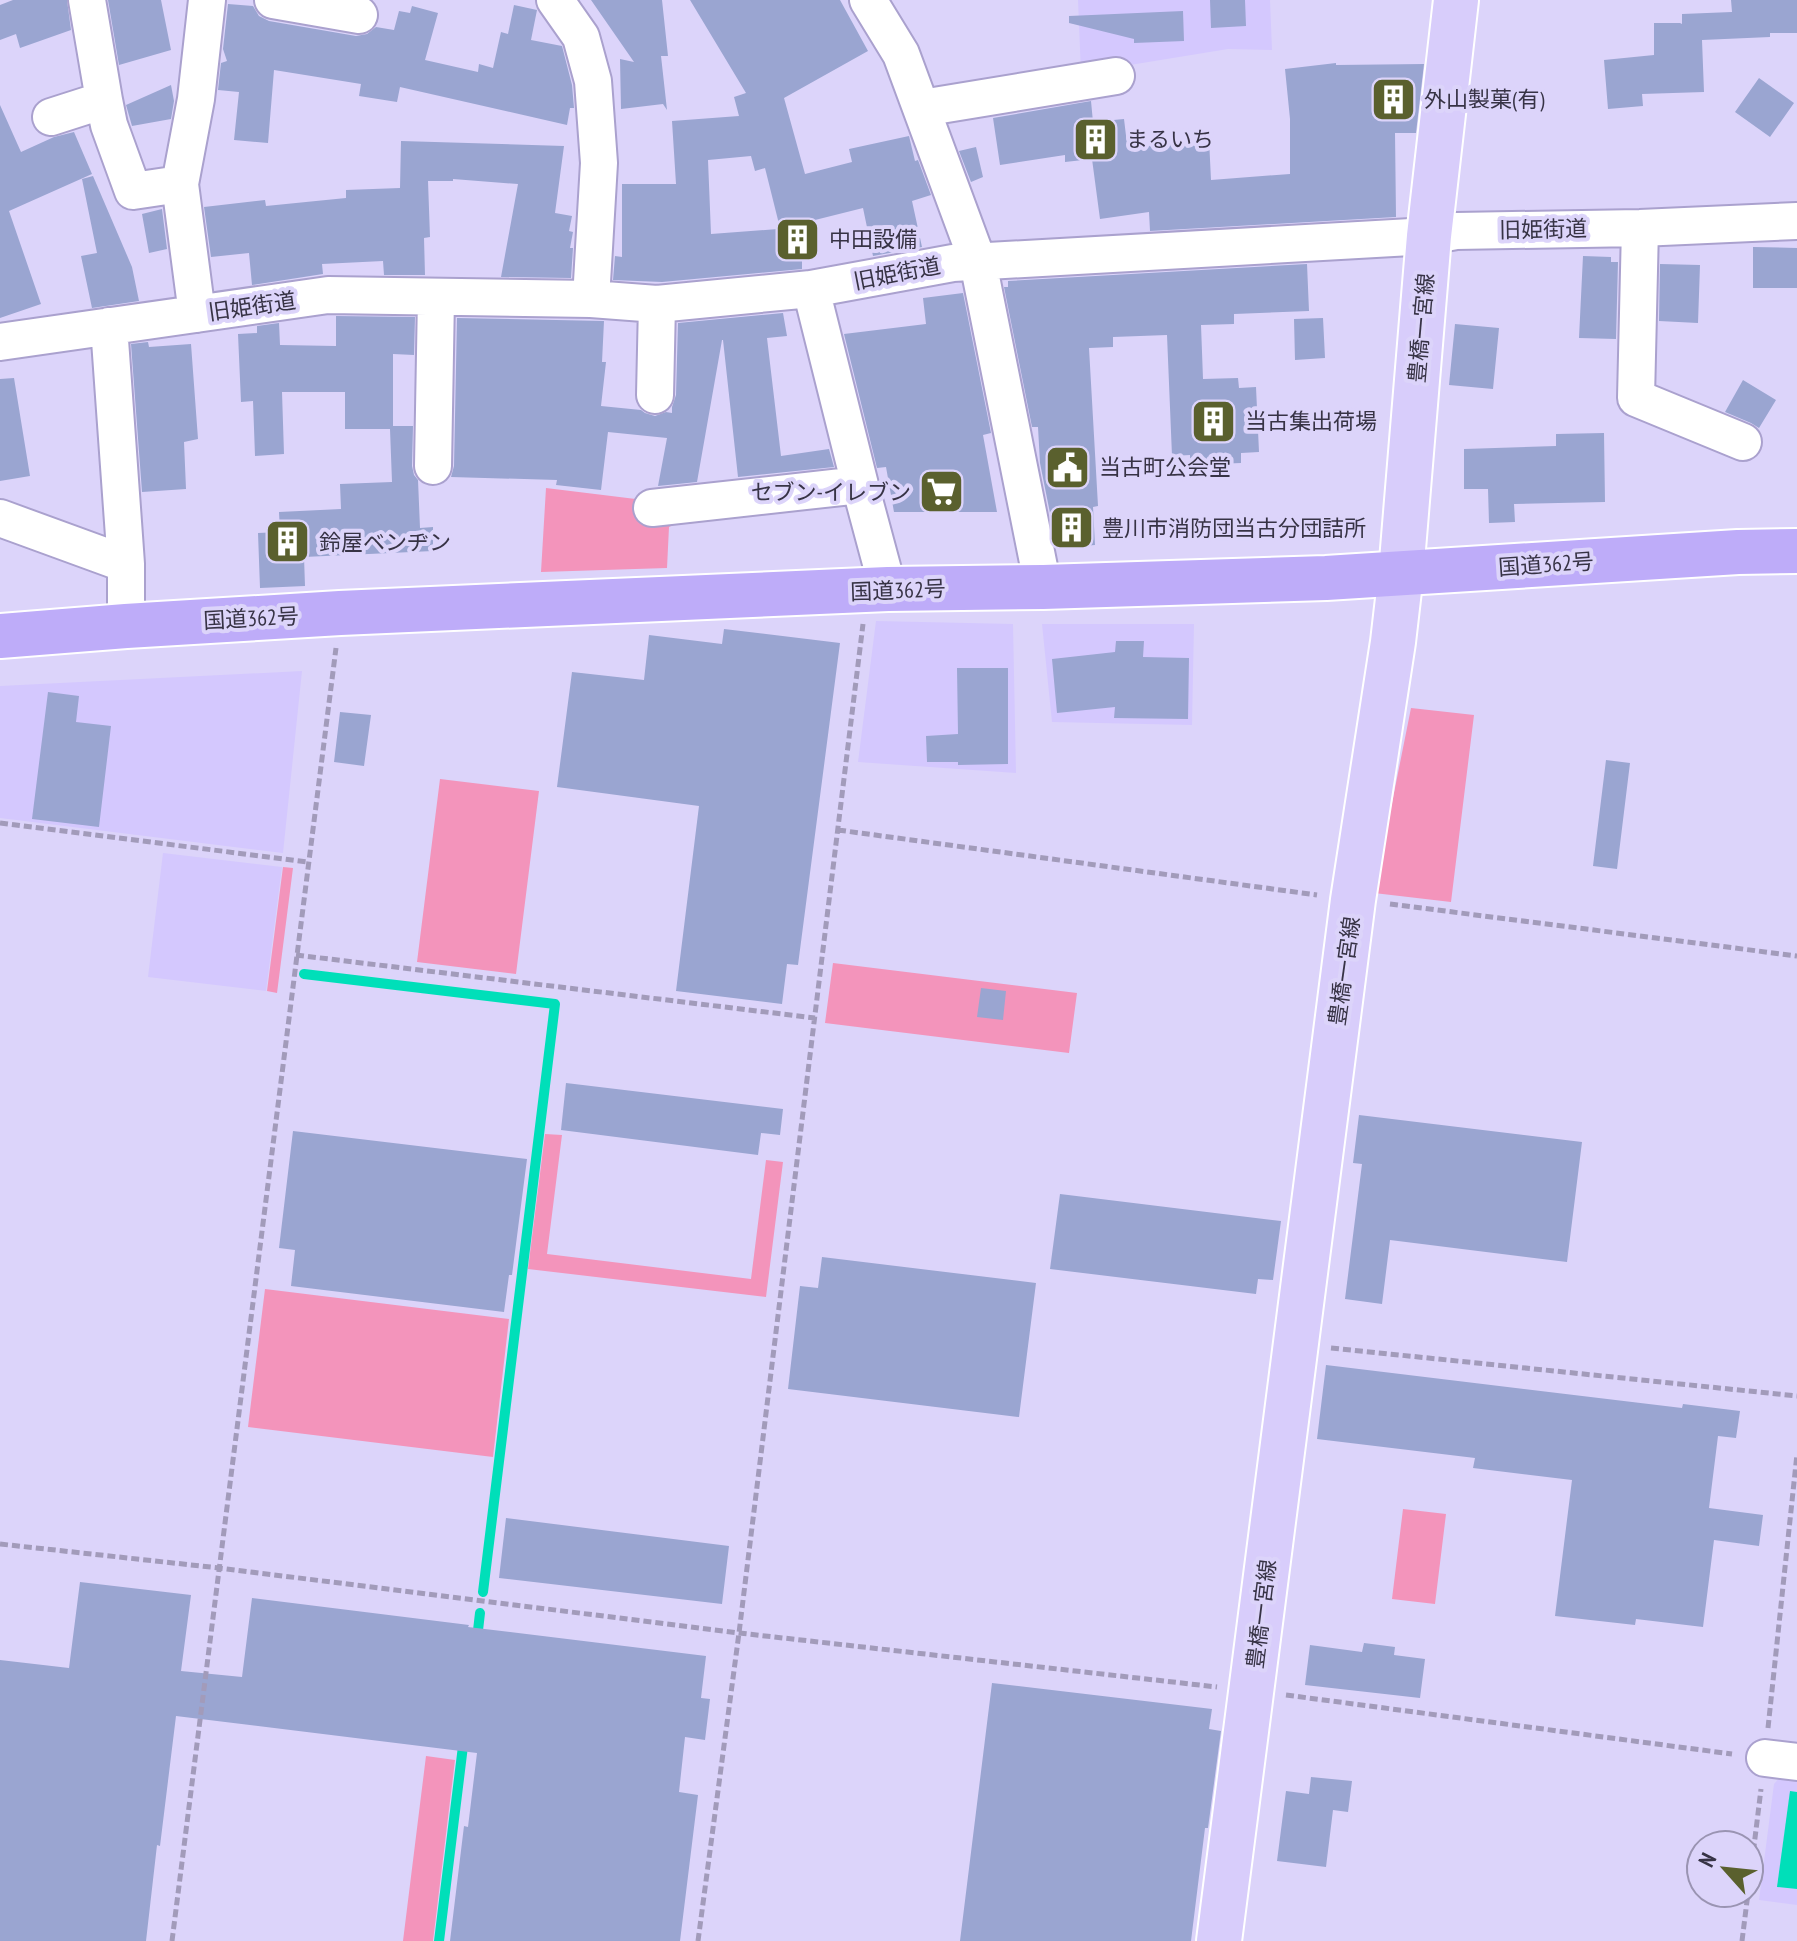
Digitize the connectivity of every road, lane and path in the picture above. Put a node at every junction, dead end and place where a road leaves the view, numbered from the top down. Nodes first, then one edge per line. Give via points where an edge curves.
1 (87, 0) edge
2 (207, 0) edge
3 (273, 0) edge
4 (555, 0) edge
5 (868, 0) edge
6 (1456, 0) edge
7 (359, 15) dead end
8 (1116, 76) dead end
9 (104, 100) junction
10 (922, 108) junction
11 (51, 117) dead end
12 (180, 184) junction
13 (1797, 221) edge
14 (1640, 228) junction
15 (1429, 236) junction
16 (978, 262) junction
17 (811, 289) junction
18 (436, 297) junction
19 (591, 299) junction
20 (657, 304) junction
21 (197, 314) junction
22 (109, 326) junction
23 (0, 342) edge
24 (655, 395) dead end
25 (1743, 442) dead end
26 (433, 466) dead end
27 (860, 485) junction
28 (652, 508) dead end
29 (0, 518) edge
30 (1797, 551) edge
31 (126, 564) junction
32 (1401, 573) junction
33 (1043, 587) junction
34 (878, 590) junction
35 (340, 613) junction
36 (126, 626) junction
37 (0, 636) edge
38 (0, 823) edge
39 (308, 862) junction
40 (296, 955) junction
41 (815, 1018) junction
42 (1294, 1344) junction
43 (1797, 1396) edge
44 (1797, 1454) edge
45 (0, 1544) edge
46 (219, 1568) junction
47 (739, 1633) junction
48 (1251, 1691) junction
49 (1781, 1760) edge
50 (1764, 1829) edge
51 (1746, 1909) edge
52 (172, 1941) edge
53 (698, 1941) edge
54 (1219, 1941) edge
55 (1742, 1941) edge

1 - 9 street
2 - 12 street
3 - 7 street
4 - 19 street via 581,37 593,81 599,163
5 - 10 street via 901,54
6 - 15 main road, 豊橋一宮線
8 - 10 street
9 - 11 street
9 - 12 street via 133,191
10 - 16 street
12 - 21 street
13 - 14 street, 旧姫街道
14 - 15 street, 旧姫街道
14 - 25 street via 1636,398
15 - 16 street, 旧姫街道
15 - 32 main road, 豊橋一宮線
16 - 17 street, 旧姫街道
16 - 33 street
17 - 20 street, 旧姫街道
17 - 27 street
18 - 19 street, 旧姫街道
18 - 21 street, 旧姫街道 via 328,295
18 - 26 street
19 - 20 street, 旧姫街道
20 - 24 street
21 - 22 street, 旧姫街道
22 - 23 street, 旧姫街道
22 - 31 street
27 - 28 street
27 - 34 street
29 - 31 street
30 - 32 highway, 国道362号
31 - 36 street
32 - 33 highway, 国道362号
32 - 42 main road, 豊橋一宮線
33 - 34 highway, 国道362号
34 - 35 highway, 国道362号
34 - 41 path
35 - 36 highway, 国道362号
35 - 39 path
36 - 37 highway, 国道362号
38 - 39 path
39 - 40 path
40 - 41 path
40 - 46 path
41 - 47 path
42 - 43 path
42 - 48 main road, 豊橋一宮線
44 - 49 path
45 - 46 path
46 - 47 path
46 - 52 path
47 - 48 path
47 - 53 path
48 - 49 path
48 - 54 main road, 豊橋一宮線
49 - 50 path
51 - 55 path

